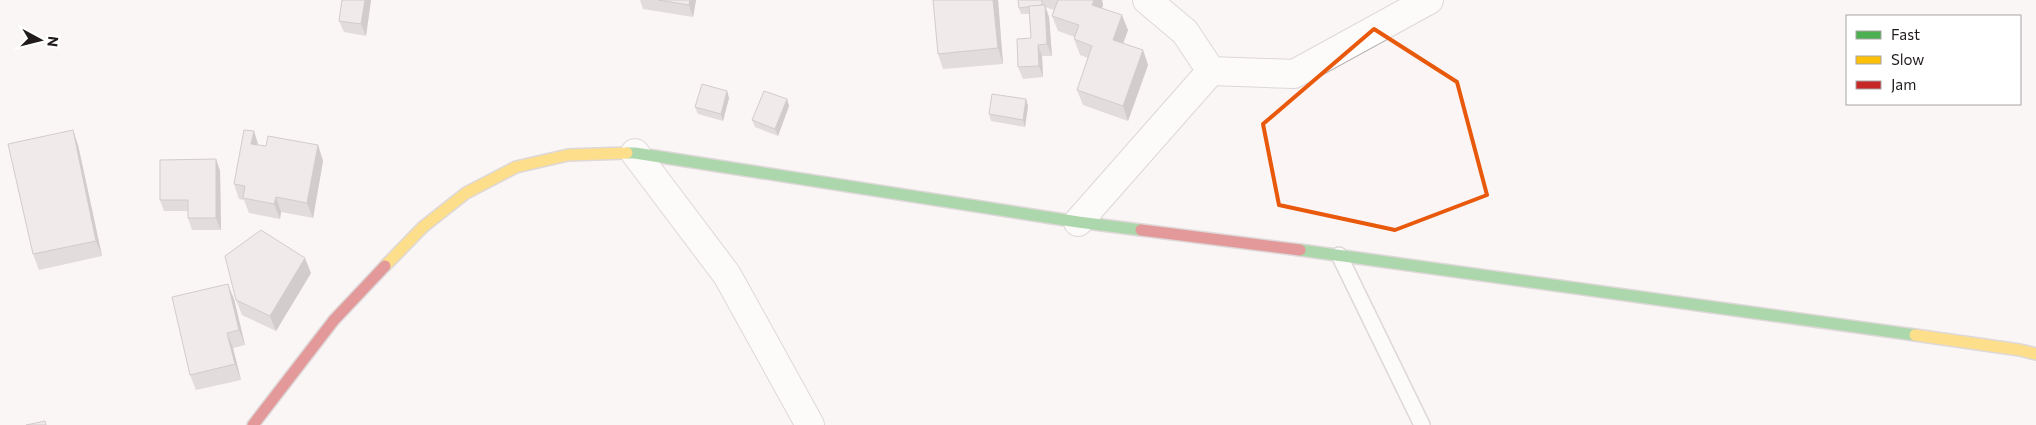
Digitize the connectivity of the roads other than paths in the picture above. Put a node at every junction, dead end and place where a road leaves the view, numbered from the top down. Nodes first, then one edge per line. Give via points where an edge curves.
1 (1147, 0) edge
2 (1429, 0) edge
3 (1211, 71) junction
4 (635, 153) junction
5 (1078, 222) junction
6 (1339, 255) junction
7 (2036, 354) edge
8 (253, 425) edge
9 (810, 425) edge
10 (1422, 425) edge

1 - 3 street via 1185,32
2 - 3 street via 1294,74
3 - 5 street
4 - 5 street
4 - 8 street via 568,156 516,167 466,194 423,227 334,320
4 - 9 street via 727,275
5 - 6 street
6 - 7 street
6 - 10 lane

